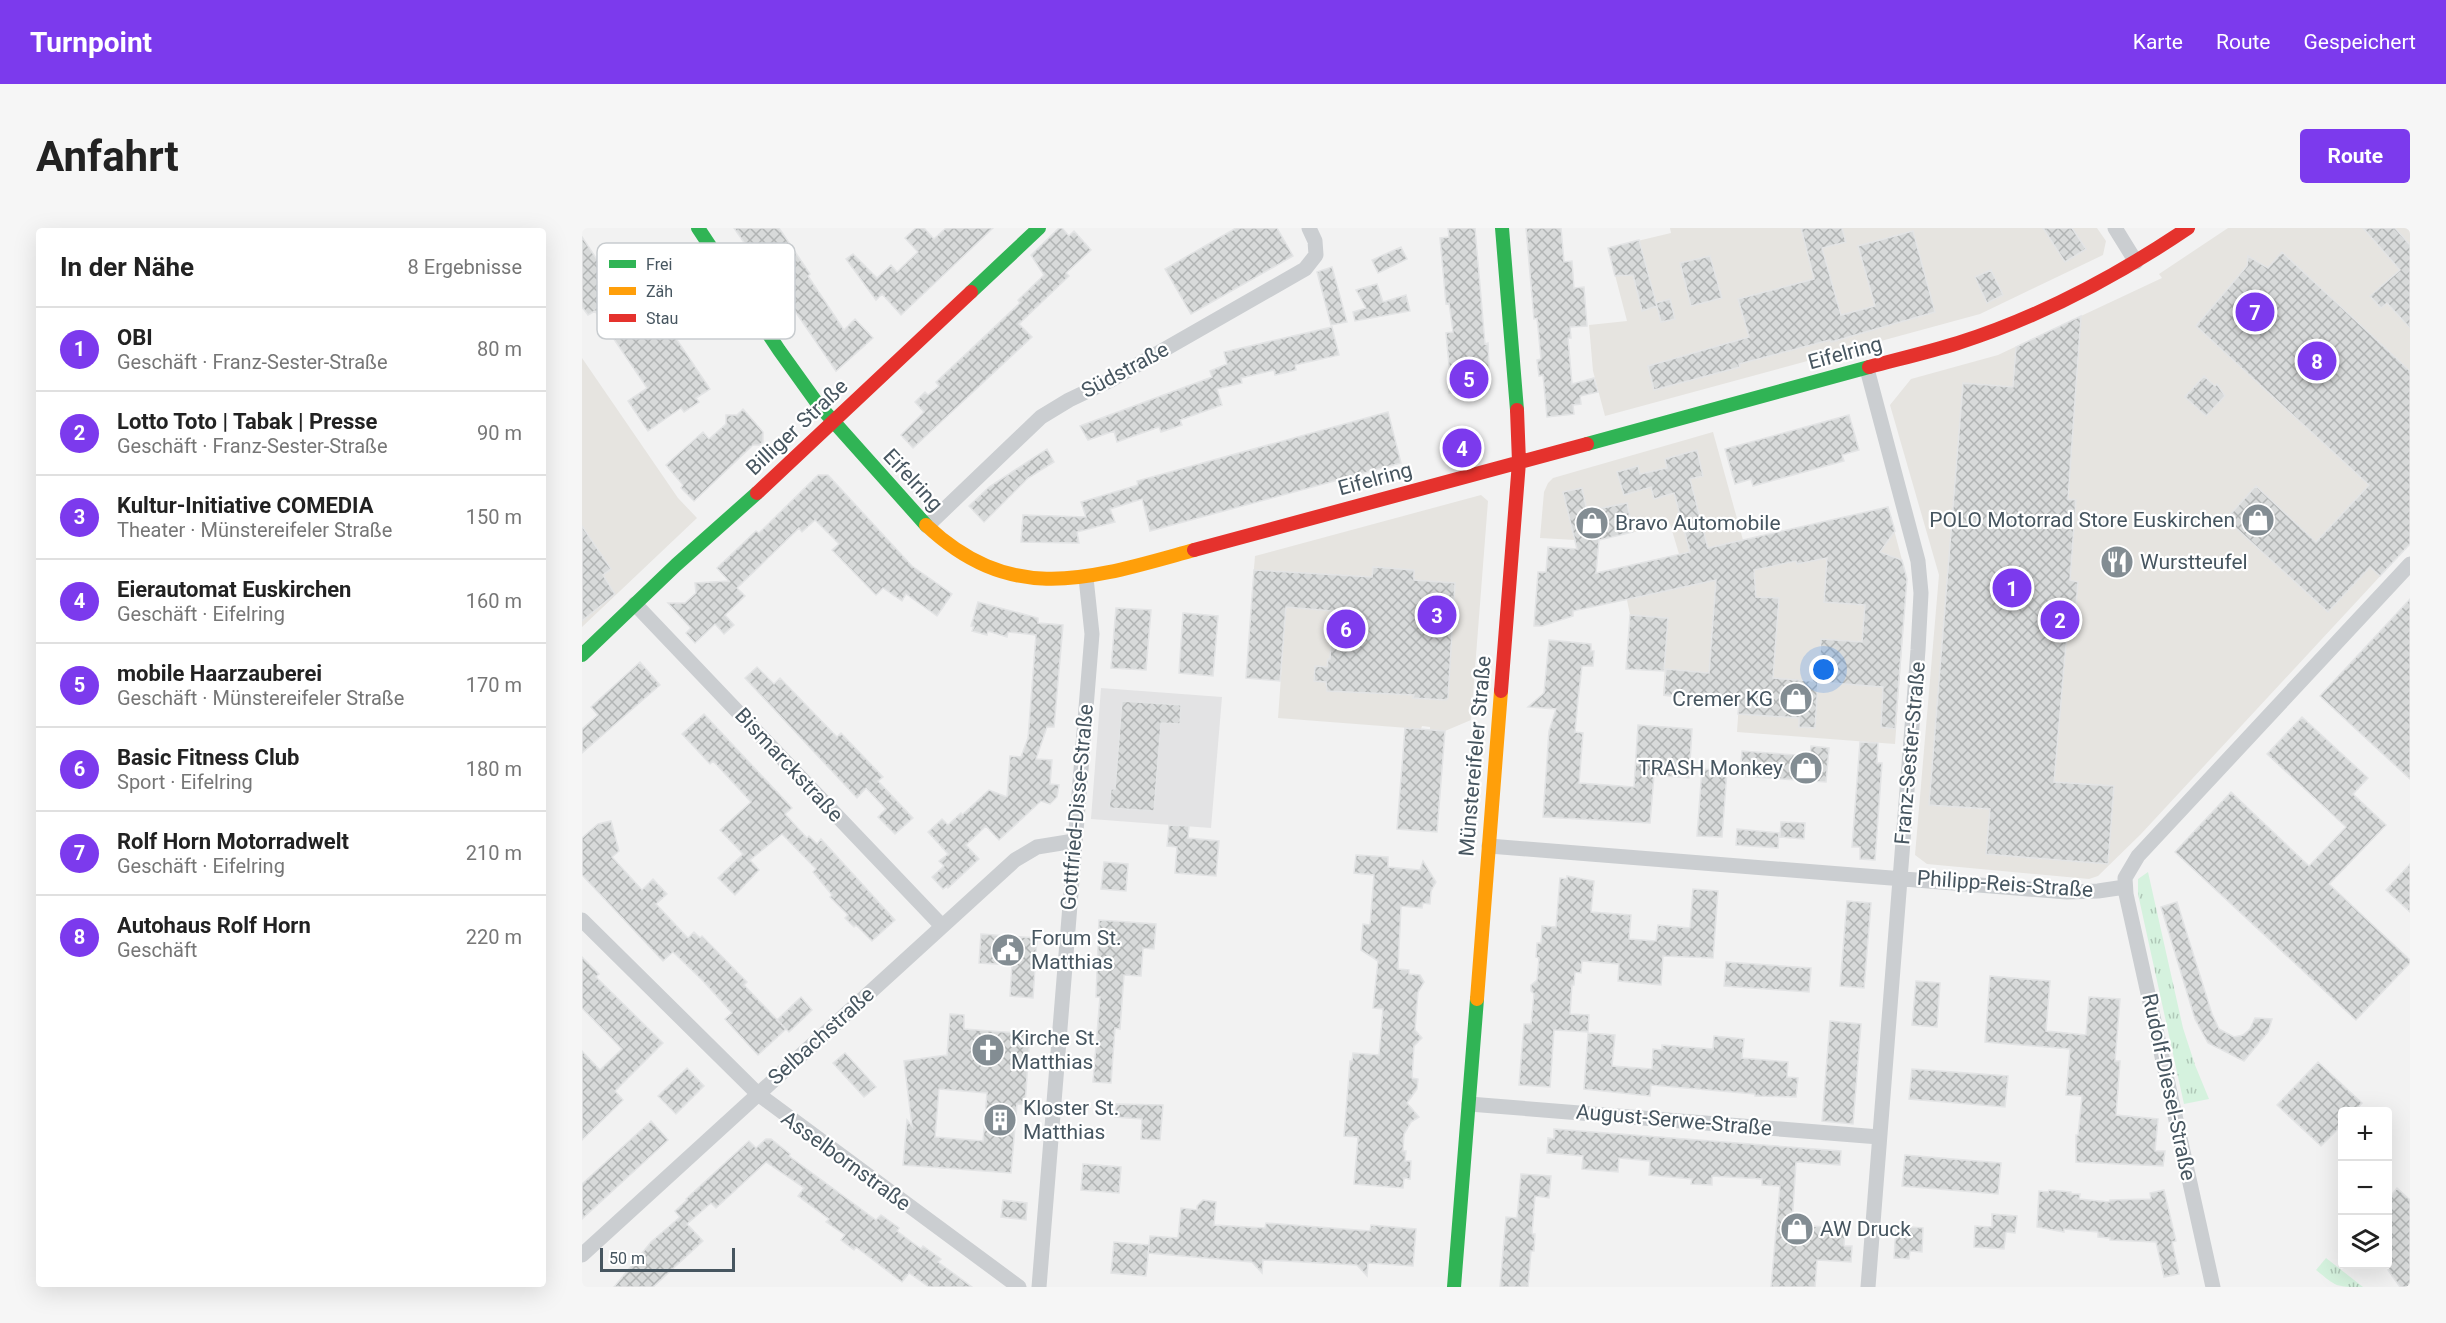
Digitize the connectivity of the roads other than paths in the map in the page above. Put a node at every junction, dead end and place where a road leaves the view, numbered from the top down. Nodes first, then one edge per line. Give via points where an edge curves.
1 (698, 228) edge
2 (1039, 228) edge
3 (1309, 228) edge
4 (1502, 228) edge
5 (2115, 228) edge
6 (2188, 228) edge
7 (708, 243) edge
8 (2136, 262) junction
9 (772, 339) edge
10 (1867, 369) junction
11 (833, 424) junction
12 (1519, 462) junction
13 (927, 526) junction
14 (2410, 564) edge
15 (1086, 578) junction
16 (635, 604) junction
17 (582, 655) edge
18 (1074, 841) junction
19 (1489, 846) junction
20 (1900, 877) junction
21 (2125, 887) junction
22 (582, 920) edge
23 (942, 926) junction
24 (758, 1094) junction
25 (1469, 1104) junction
26 (1879, 1137) junction
27 (582, 1255) edge
28 (1019, 1287) edge
29 (1038, 1287) edge
30 (1454, 1287) edge
31 (1868, 1287) edge
32 (2213, 1287) edge

1 - 7 main road, Eifelring
2 - 11 main road, Billiger Straße
3 - 13 street, Südstraße via 1316,255 1305,269 1041,417
4 - 12 main road, Münstereifeler Straße
5 - 8 street
6 - 8 main road, Eifelring
8 - 10 main road, Eifelring via 2080,294 2024,319
9 - 11 main road, Eifelring
10 - 12 main road, Eifelring
10 - 20 street, Franz-Sester-Straße via 1914,542 1920,578
11 - 13 main road, Eifelring
11 - 16 main road, Billiger Straße
12 - 15 main road, Eifelring
12 - 19 main road, Münstereifeler Straße
13 - 15 main road, Eifelring via 958,553 997,571 1045,580
14 - 21 street, Philipp-Reis-Straße via 2138,856 2127,872
15 - 18 street, Gottfried-Disse-Straße via 1092,634
16 - 17 main road, Billiger Straße
16 - 23 street, Bismarckstraße
18 - 23 street, Selbachstraße via 1027,852
18 - 29 street, Gottfried-Disse-Straße
19 - 20 street, Philipp-Reis-Straße
19 - 25 main road, Münstereifeler Straße
20 - 21 street, Philipp-Reis-Straße via 2067,892
20 - 26 street, Franz-Sester-Straße
21 - 32 street, Rudolf-Diesel-Straße
22 - 24 street, Asselbornstraße
23 - 24 street, Selbachstraße
24 - 27 street, Selbachstraße
24 - 28 street, Asselbornstraße
25 - 26 street, August-Serwe-Straße
25 - 30 main road, Münstereifeler Straße
26 - 31 street, Franz-Sester-Straße

